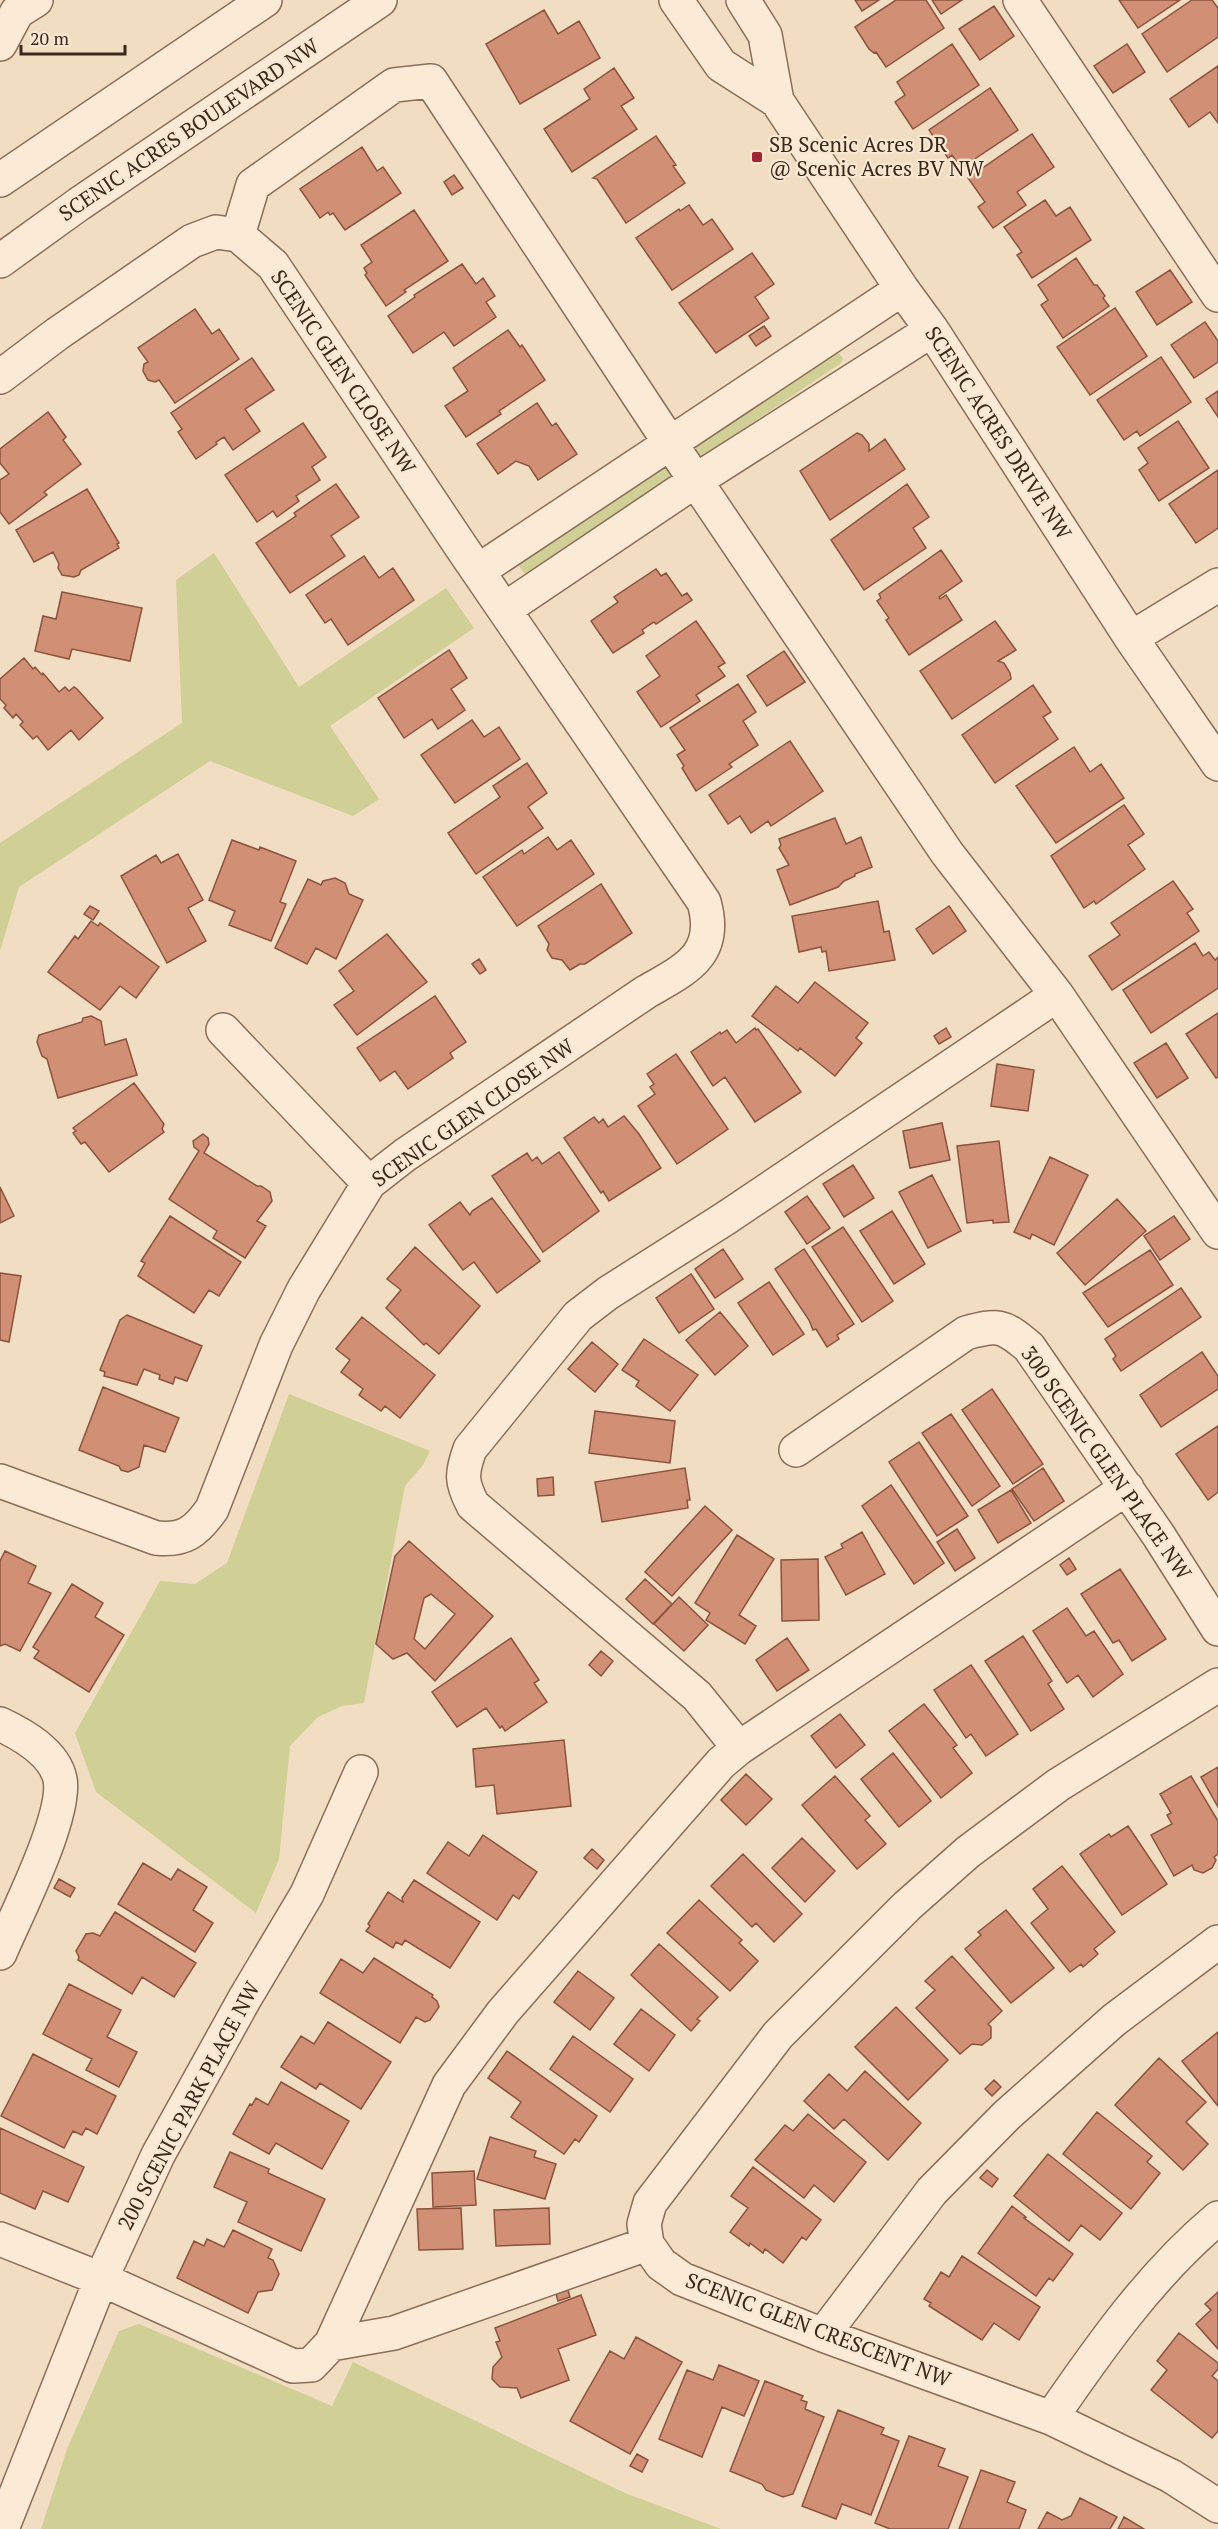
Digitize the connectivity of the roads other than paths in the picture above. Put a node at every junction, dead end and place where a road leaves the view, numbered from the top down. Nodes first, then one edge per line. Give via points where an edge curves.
1 (36, 0) edge
2 (265, 0) edge
3 (380, 0) edge
4 (676, 0) edge
5 (743, 0) edge
6 (1020, 0) edge
7 (226, 11) edge
8 (0, 44) edge
9 (777, 102) junction
10 (0, 180) edge
11 (238, 235) junction
12 (0, 261) edge
13 (902, 289) junction
14 (1218, 295) edge
15 (932, 330) junction
16 (0, 377) edge
17 (670, 442) junction
18 (695, 481) junction
19 (478, 571) junction
20 (1218, 585) edge
21 (505, 609) junction
22 (1131, 638) junction
23 (1218, 764) edge
24 (1057, 995) junction
25 (224, 1030) dead end
26 (369, 1183) junction
27 (1218, 1232) edge
28 (796, 1450) dead end
29 (0, 1481) edge
30 (1127, 1488) junction
31 (1218, 1629) edge
32 (1218, 1686) edge
33 (0, 1724) edge
34 (739, 1748) junction
35 (361, 1772) dead end
36 (1218, 1942) edge
37 (0, 1953) edge
38 (1218, 2218) edge
39 (0, 2239) edge
40 (647, 2244) junction
41 (101, 2280) junction
42 (823, 2335) junction
43 (331, 2344) junction
44 (1051, 2418) junction
45 (1218, 2505) edge
46 (3, 2519) edge

1 - 8 street via 17,12
2 - 7 street
3 - 12 street, SCENIC ACRES BOULEVARD NW
4 - 9 street, SCENIC ACRES DRIVE NW via 721,65
5 - 9 street, SCENIC ACRES DRIVE NW via 765,35
6 - 14 street
7 - 10 street
9 - 13 street, SCENIC ACRES DRIVE NW
11 - 16 street via 216,232 192,241
11 - 17 street via 253,185 394,86 431,81
11 - 19 street, SCENIC GLEN CLOSE NW via 273,265
13 - 15 street, SCENIC ACRES DRIVE NW
13 - 17 street
15 - 18 street
15 - 22 street, SCENIC ACRES DRIVE NW
17 - 18 street
17 - 19 street
18 - 21 street
18 - 24 street via 947,853
19 - 21 street, SCENIC GLEN CLOSE NW
20 - 22 street
21 - 26 street, SCENIC GLEN CLOSE NW via 704,902 708,934 695,961 683,970
22 - 23 street, SCENIC ACRES DRIVE NW
24 - 27 street
24 - 34 street via 578,1316 470,1449 463,1485 473,1505 697,1696
25 - 26 street
26 - 29 street, SCENIC GLEN CLOSE NW via 304,1289 276,1345 212,1509 201,1525 174,1540 156,1538
28 - 30 street, 300 SCENIC GLEN PLACE NW via 966,1333 990,1326 1011,1332 1029,1347
30 - 31 street, 300 SCENIC GLEN PLACE NW
30 - 34 street
32 - 40 street via 1058,1785 968,1852 907,1906 778,2035 650,2203 644,2224
33 - 37 street via 44,1752 59,1776 62,1796 53,1828
34 - 43 street via 619,1877 503,2012 449,2085
35 - 41 street, 200 SCENIC PARK PLACE NW via 307,1894 158,2155
36 - 42 street via 1114,2020 1007,2115 932,2191
38 - 44 street via 1123,2318
39 - 41 street
40 - 42 street, SCENIC GLEN CRESCENT NW via 661,2264 682,2279
40 - 43 street via 394,2333
41 - 43 street via 293,2366 311,2365
41 - 46 street, 200 SCENIC PARK PLACE NW
42 - 44 street, SCENIC GLEN CRESCENT NW
44 - 45 street, SCENIC GLEN CRESCENT NW via 1172,2476

